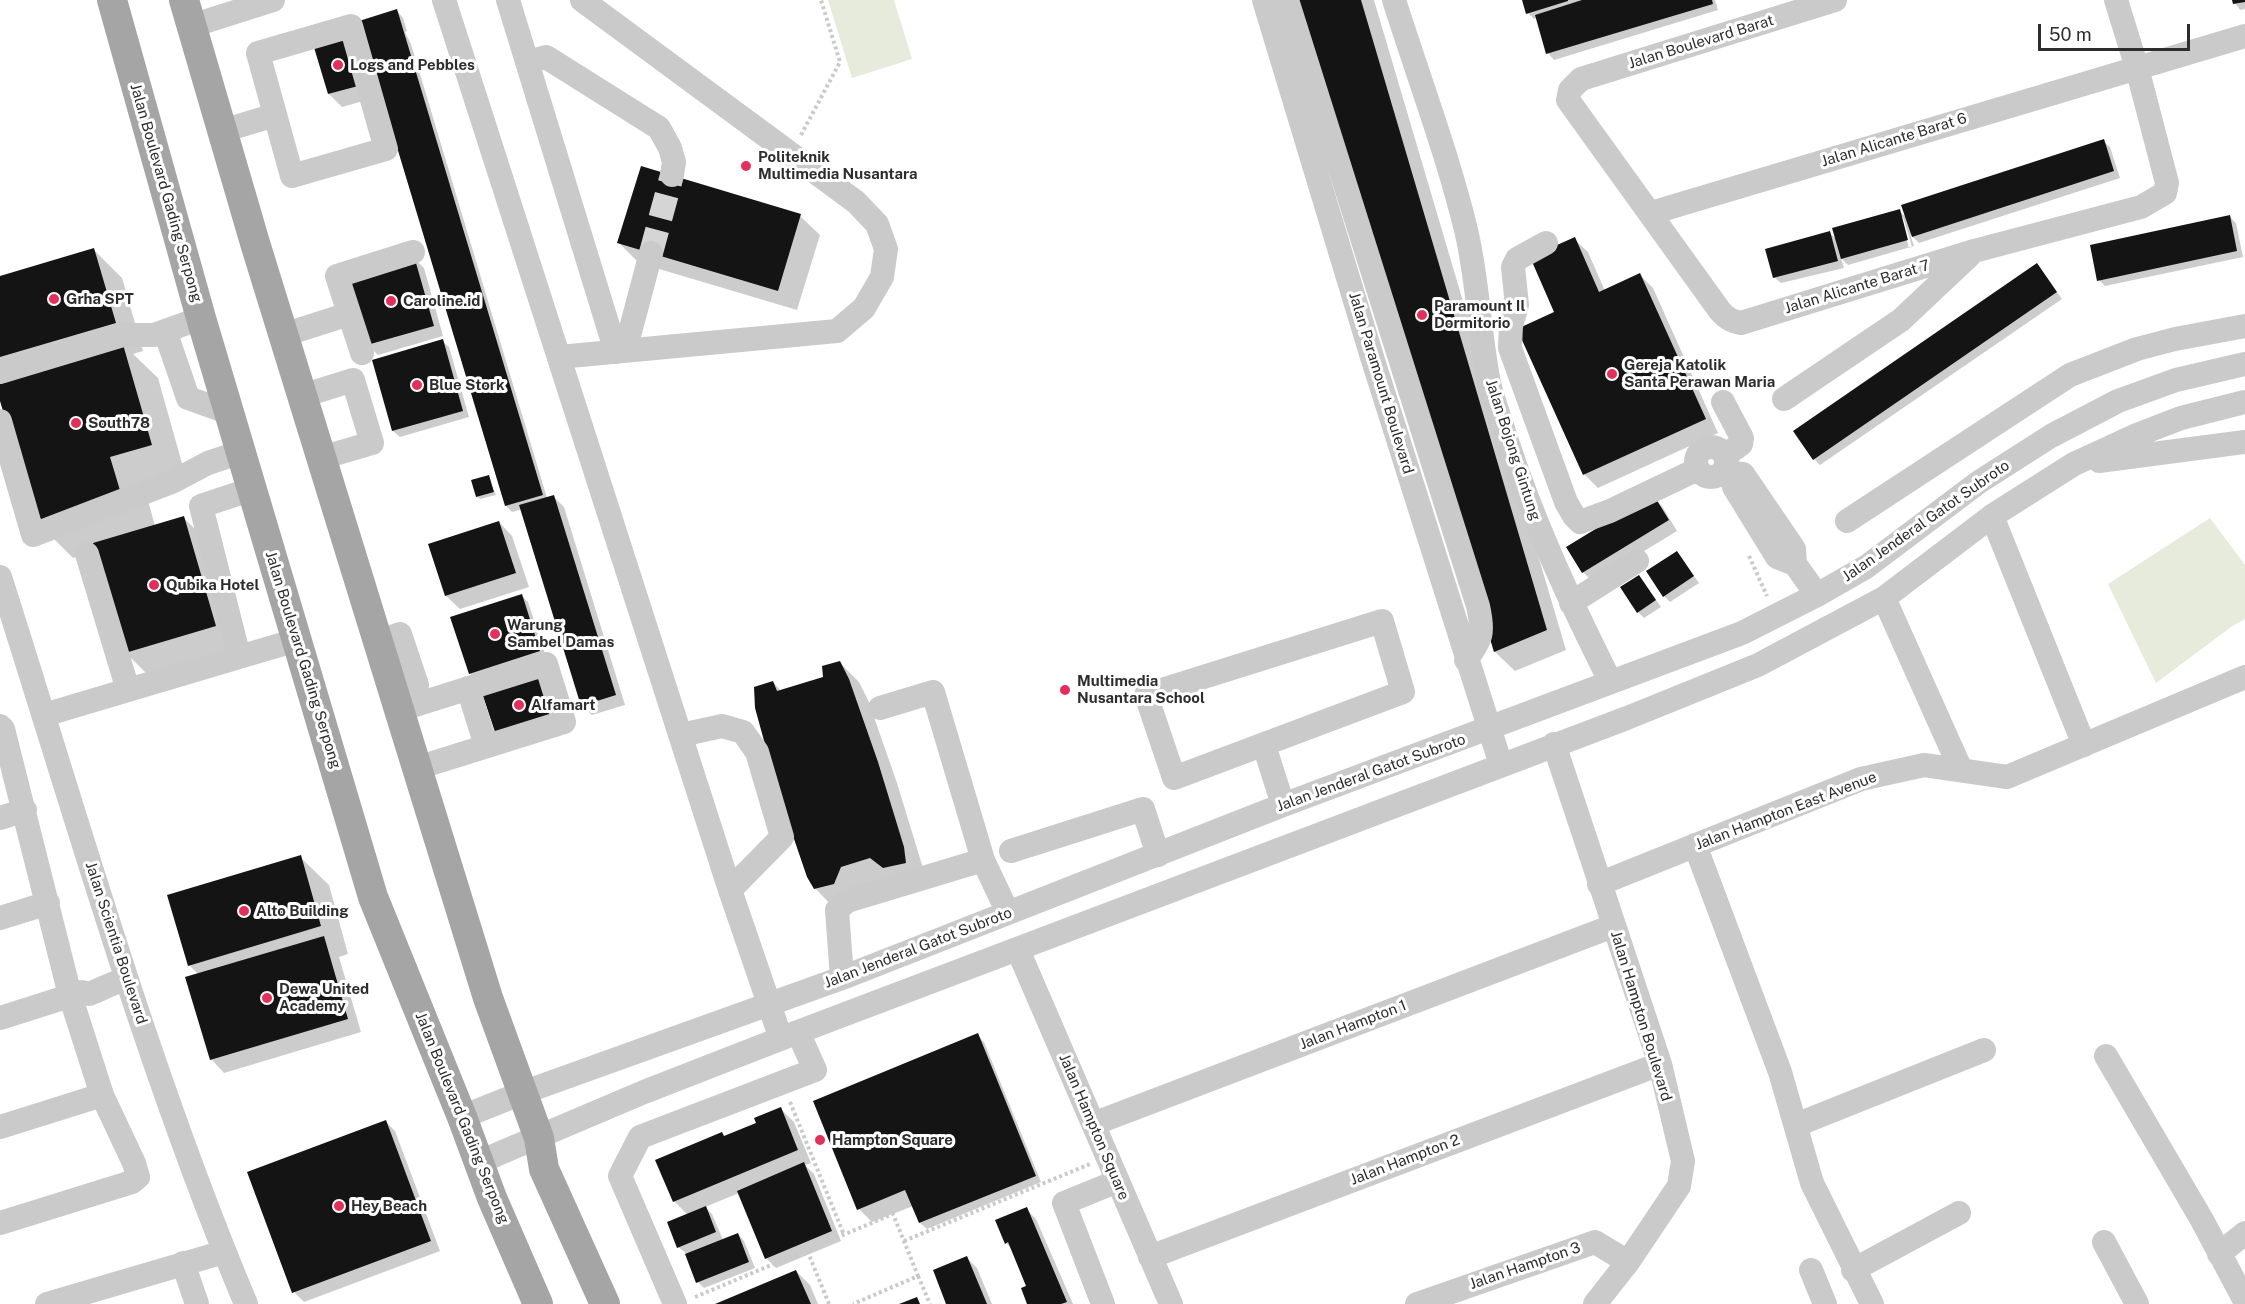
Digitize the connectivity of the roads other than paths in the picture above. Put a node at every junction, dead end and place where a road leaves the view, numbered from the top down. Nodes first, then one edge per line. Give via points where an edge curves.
1 (112, 0) edge
2 (273, 0) edge
3 (444, 0) edge
4 (508, 0) edge
5 (582, 0) edge
6 (1264, 0) edge
7 (1287, 0) edge
8 (1394, 0) edge
9 (1835, 0) edge
10 (2116, 0) edge
11 (188, 13) edge
12 (2245, 36) edge
13 (527, 62) junction
14 (2137, 68) junction
15 (275, 115) junction
16 (222, 131) junction
17 (672, 175) tunnel mouth
18 (1651, 213) junction
19 (1546, 243) dead end
20 (1974, 251) junction
21 (413, 252) dead end
22 (651, 253) tunnel mouth
23 (350, 314) junction
24 (201, 318) junction
25 (2245, 326) edge
26 (165, 331) junction
27 (283, 335) junction
28 (2175, 339) junction
29 (362, 352) dead end
30 (616, 352) junction
31 (559, 357) junction
32 (2245, 364) edge
33 (0, 372) edge
34 (2176, 380) junction
35 (302, 396) junction
36 (1784, 399) dead end
37 (1723, 402) dead end
38 (2245, 402) edge
39 (230, 413) junction
40 (0, 421) edge
41 (2245, 442) edge
42 (241, 452) junction
43 (321, 458) junction
44 (1725, 463) junction
45 (2074, 464) junction
46 (252, 489) junction
47 (1992, 516) junction
48 (1846, 521) dead end
49 (87, 554) dead end
50 (1637, 561) dead end
51 (0, 577) edge
52 (1817, 595) junction
53 (1884, 598) junction
54 (1571, 603) junction
55 (297, 640) junction
56 (239, 657) junction
57 (1466, 660) junction
58 (2245, 677) edge
59 (1610, 681) junction
60 (468, 688) junction
61 (128, 690) junction
62 (396, 701) junction
63 (880, 708) dead end
64 (44, 715) junction
65 (0, 726) edge
66 (1488, 729) junction
67 (681, 735) junction
68 (1554, 744) junction
69 (1264, 745) junction
70 (2084, 745) junction
71 (486, 746) junction
72 (1501, 765) junction
73 (417, 768) junction
74 (1961, 770) junction
75 (1283, 805) junction
76 (25, 810) junction
77 (0, 818) edge
78 (1695, 844) junction
79 (1011, 851) dead end
80 (1158, 855) junction
81 (983, 860) junction
82 (1599, 884) junction
83 (730, 890) junction
84 (48, 903) junction
85 (1008, 913) junction
86 (0, 918) edge
87 (1613, 926) junction
88 (1017, 950) junction
89 (842, 978) junction
90 (118, 981) junction
91 (76, 993) junction
92 (768, 1004) junction
93 (0, 1018) edge
94 (790, 1036) junction
95 (1984, 1050) dead end
96 (2106, 1056) dead end
97 (1660, 1064) junction
98 (522, 1093) junction
99 (102, 1095) junction
100 (462, 1117) junction
101 (1093, 1124) junction
102 (1796, 1125) junction
103 (0, 1127) edge
104 (539, 1137) junction
105 (479, 1162) junction
106 (1118, 1181) junction
107 (1959, 1212) dead end
108 (0, 1223) edge
109 (2245, 1233) edge
110 (2104, 1242) dead end
111 (224, 1251) junction
112 (2219, 1254) junction
113 (1150, 1257) junction
114 (186, 1262) junction
115 (1628, 1262) junction
116 (1811, 1270) dead end
117 (1853, 1270) junction
118 (2245, 1301) edge
119 (682, 1302) edge
120 (47, 1304) edge
121 (197, 1304) edge
122 (246, 1304) edge
123 (538, 1304) edge
124 (604, 1304) edge
125 (1103, 1304) edge
126 (1170, 1304) edge
127 (1418, 1304) edge
128 (1595, 1304) edge
129 (1825, 1304) edge
130 (1872, 1304) edge
131 (2137, 1304) edge

1 - 24 main road, Jalan Boulevard Gading Serpong
2 - 11 street
3 - 31 street
4 - 13 street
5 - 30 street via 856,202 877,224 886,249 882,277 864,308 837,331
6 - 57 street, Jalan Paramount Boulevard
7 - 57 street via 1478,606 1480,641
8 - 54 street, Jalan Bojong Gintung via 1466,230 1490,383 1512,456
9 - 18 street, Jalan Boulevard Barat via 1581,79 1570,90 1568,100
10 - 14 street
11 - 16 main road
12 - 14 street, Jalan Alicante Barat 6
13 - 17 street via 546,57 659,128 674,162
13 - 30 street
14 - 18 street, Jalan Alicante Barat 6
14 - 20 street, Jalan Alicante Barat 7 via 2167,183 2165,194 2141,207
15 - 15 street via 258,53 351,26 386,149 292,176
15 - 16 street
16 - 27 main road
18 - 20 street, Jalan Alicante Barat 7 via 1725,318 1741,323
19 - 44 street via 1517,259 1513,267 1517,305 1510,348 1574,516 1580,522 1610,511 1698,469 1701,474 1718,476
20 - 36 street, Jalan Alicante Barat 7 via 1901,320
21 - 23 street via 337,276
22 - 30 street via 630,332
23 - 27 street
23 - 29 street
24 - 26 street
24 - 39 main road, Jalan Boulevard Gading Serpong
25 - 28 street
26 - 33 street via 123,335
26 - 39 street via 188,398
27 - 35 main road
28 - 34 street
28 - 48 street via 2070,375
30 - 31 street
31 - 67 street
32 - 34 street, Jalan Jenderal Gatot Subroto
34 - 52 street, Jalan Jenderal Gatot Subroto via 2118,401 2051,436 1979,482 1866,567
35 - 43 main road
35 - 43 street via 353,380 372,443
37 - 44 street via 1742,438
38 - 45 street via 2181,418
39 - 42 main road, Jalan Boulevard Gading Serpong
40 - 42 street via 33,535
41 - 45 street
42 - 46 main road, Jalan Boulevard Gading Serpong
43 - 62 main road
44 - 52 street via 1777,557 1796,564
45 - 47 street
46 - 55 main road, Jalan Boulevard Gading Serpong
46 - 56 street via 201,506
47 - 53 street
47 - 70 street
49 - 61 street
50 - 54 street
51 - 64 street, Jalan Scientia Boulevard
52 - 59 street, Jalan Jenderal Gatot Subroto via 1742,633
53 - 68 street via 1758,665
53 - 74 street
54 - 59 street, Jalan Bojong Gintung
55 - 56 street
55 - 100 main road, Jalan Boulevard Gading Serpong via 373,897
56 - 61 street
57 - 66 street, Jalan Paramount Boulevard
58 - 70 street, Jalan Hampton East Avenue
59 - 66 street, Jalan Jenderal Gatot Subroto
60 - 62 street
60 - 71 street
60 - 71 street via 546,663 564,722
61 - 64 street
62 - 73 main road
63 - 81 street via 933,693
64 - 90 street, Jalan Scientia Boulevard
65 - 76 street
66 - 72 street, Jalan Paramount Boulevard
66 - 75 street, Jalan Jenderal Gatot Subroto
67 - 83 street
67 - 83 street via 722,726 743,732 757,752 782,837
68 - 72 street
68 - 82 street, Jalan Hampton Boulevard
69 - 69 street via 1403,692 1382,621 1146,695 1174,778
69 - 75 street
70 - 74 street, Jalan Hampton East Avenue via 2007,777
71 - 73 street
72 - 88 street
73 - 98 main road via 488,998
74 - 78 street, Jalan Hampton East Avenue via 1924,765 1861,779
75 - 80 street, Jalan Jenderal Gatot Subroto
76 - 77 street
76 - 84 street
78 - 82 street, Jalan Hampton East Avenue
78 - 102 street
79 - 80 street via 1143,809
80 - 85 street, Jalan Jenderal Gatot Subroto
81 - 85 street
81 - 89 street via 847,901 837,910
82 - 87 street, Jalan Hampton Boulevard
83 - 92 street
84 - 86 street
84 - 91 street
85 - 89 street, Jalan Jenderal Gatot Subroto
87 - 97 street, Jalan Hampton Boulevard
87 - 101 street, Jalan Hampton 1
88 - 94 street
88 - 101 street, Jalan Hampton Square
89 - 92 street, Jalan Jenderal Gatot Subroto
90 - 91 street via 101,980
90 - 111 street, Jalan Scientia Boulevard
91 - 93 street
91 - 99 street
92 - 94 street
92 - 98 street, Jalan Jenderal Gatot Subroto
94 - 104 street
94 - 119 street via 815,1070 640,1137 620,1176
95 - 102 street
96 - 112 street
97 - 113 street, Jalan Hampton 2
97 - 115 street, Jalan Hampton Boulevard via 1683,1161 1679,1186
98 - 100 street, Jalan Jenderal Gatot Subroto
98 - 104 main road
99 - 103 street
99 - 108 street via 138,1177
100 - 105 main road, Jalan Boulevard Gading Serpong
101 - 106 street, Jalan Hampton Square
102 - 117 street via 1805,1166
104 - 105 street
104 - 124 main road via 544,1169
105 - 123 main road, Jalan Boulevard Gading Serpong
106 - 113 street, Jalan Hampton Square
106 - 125 street via 1064,1203
107 - 117 street
109 - 112 street
110 - 131 street
111 - 114 street
111 - 122 street, Jalan Scientia Boulevard
112 - 118 street
113 - 126 street, Jalan Hampton Square
114 - 120 street
114 - 121 street
115 - 127 street, Jalan Hampton 3 via 1595,1242
115 - 128 street, Jalan Hampton Boulevard
116 - 129 street
117 - 130 street

